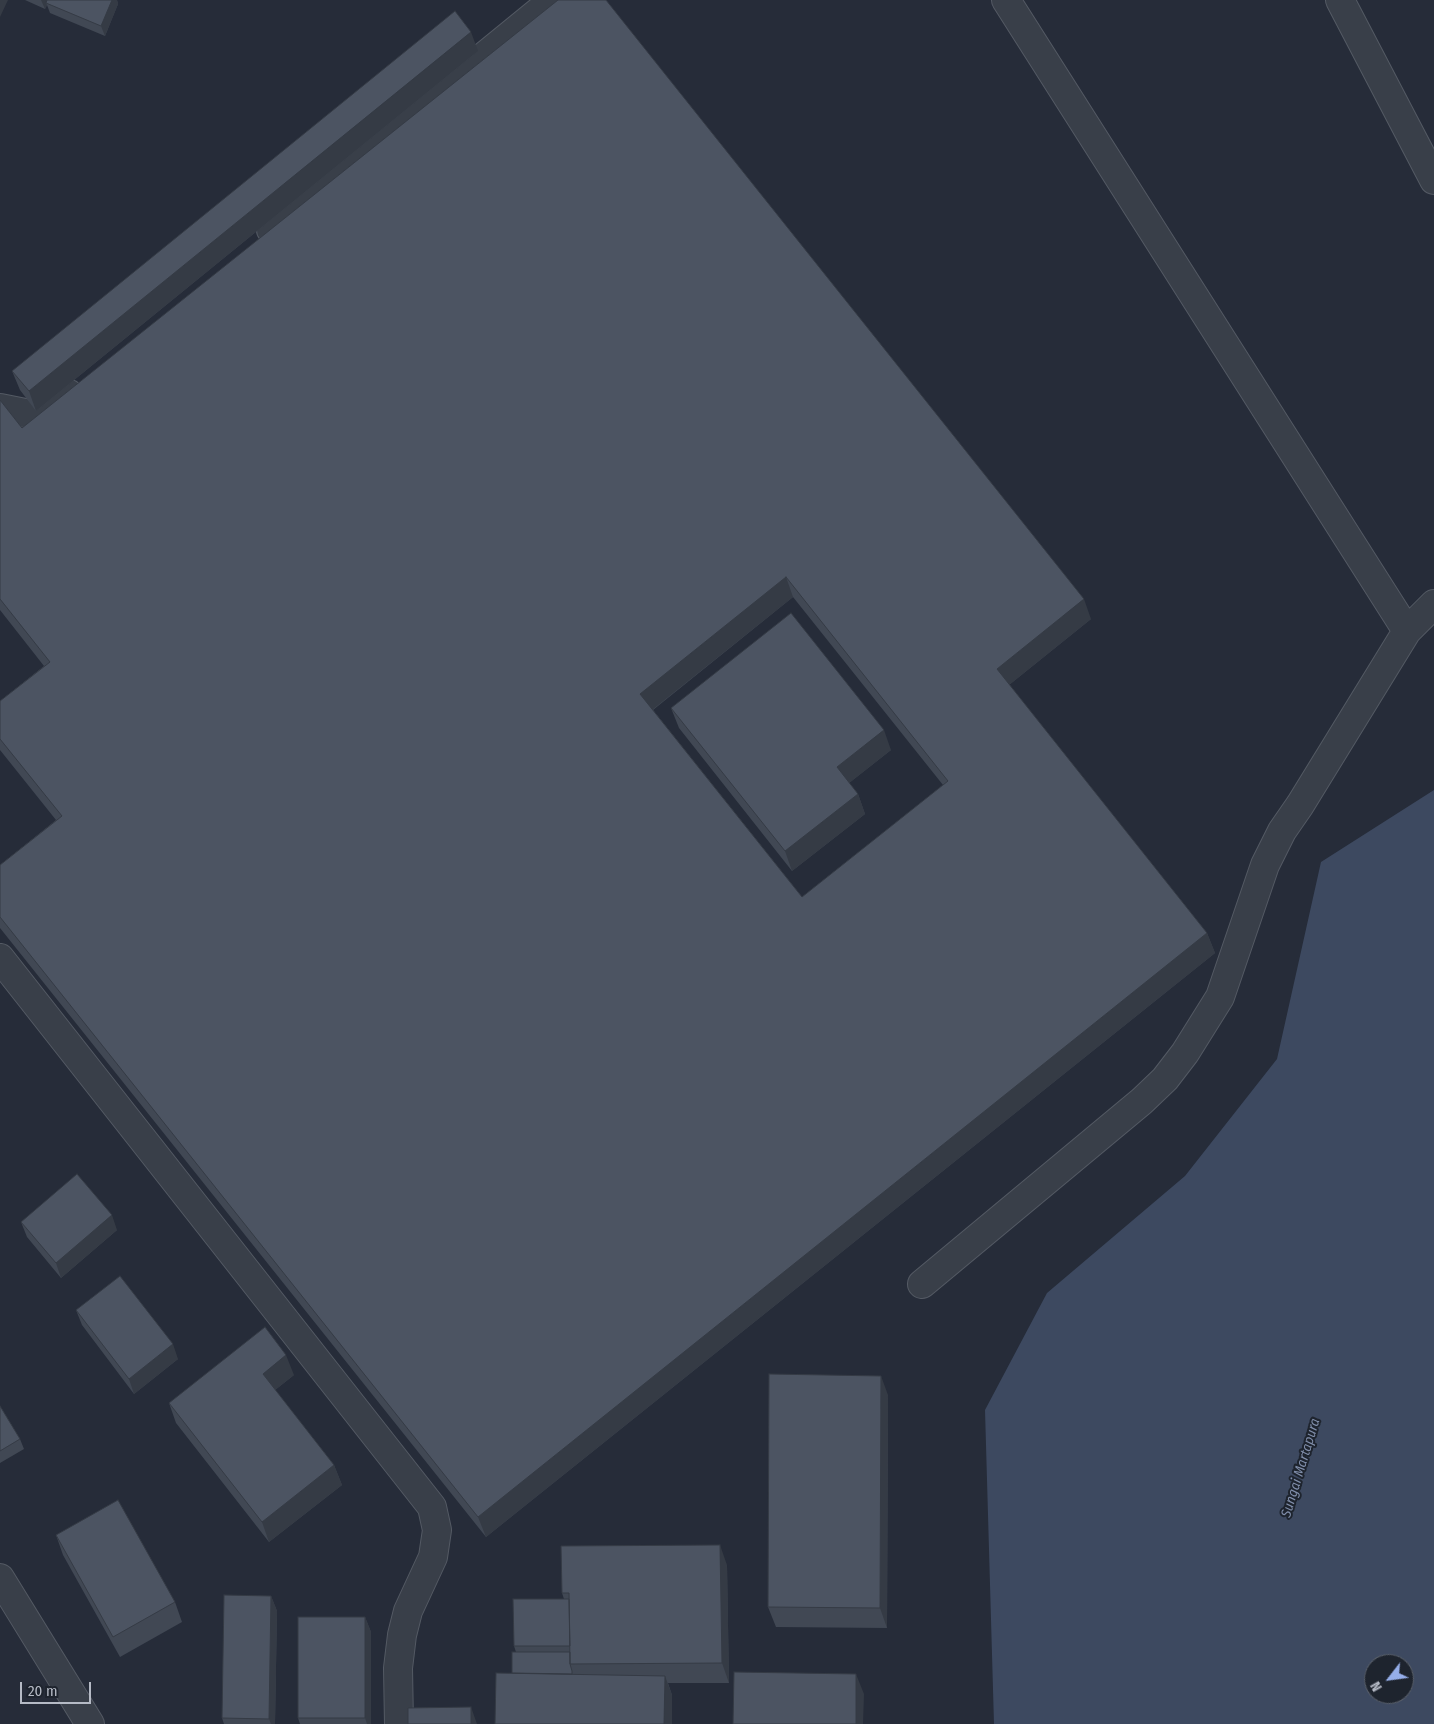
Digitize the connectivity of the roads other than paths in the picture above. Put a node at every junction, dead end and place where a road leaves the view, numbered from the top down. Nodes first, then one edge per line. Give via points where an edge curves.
1 (553, 0) edge
2 (1006, 0) edge
3 (1340, 0) edge
4 (1434, 180) edge
5 (254, 244) edge
6 (86, 381) edge
7 (0, 408) edge
8 (1434, 604) edge
9 (1407, 631) junction
10 (0, 958) edge
11 (922, 1284) dead end
12 (0, 1578) edge
13 (90, 1724) edge
14 (399, 1724) edge

1 - 5 street
2 - 9 street
3 - 4 street
6 - 7 street via 40,415
8 - 9 street
9 - 11 street via 1282,831 1265,865 1220,997 1185,1053 1142,1101
10 - 14 street via 432,1507 437,1530 433,1557 408,1611 402,1635 398,1668
12 - 13 street

